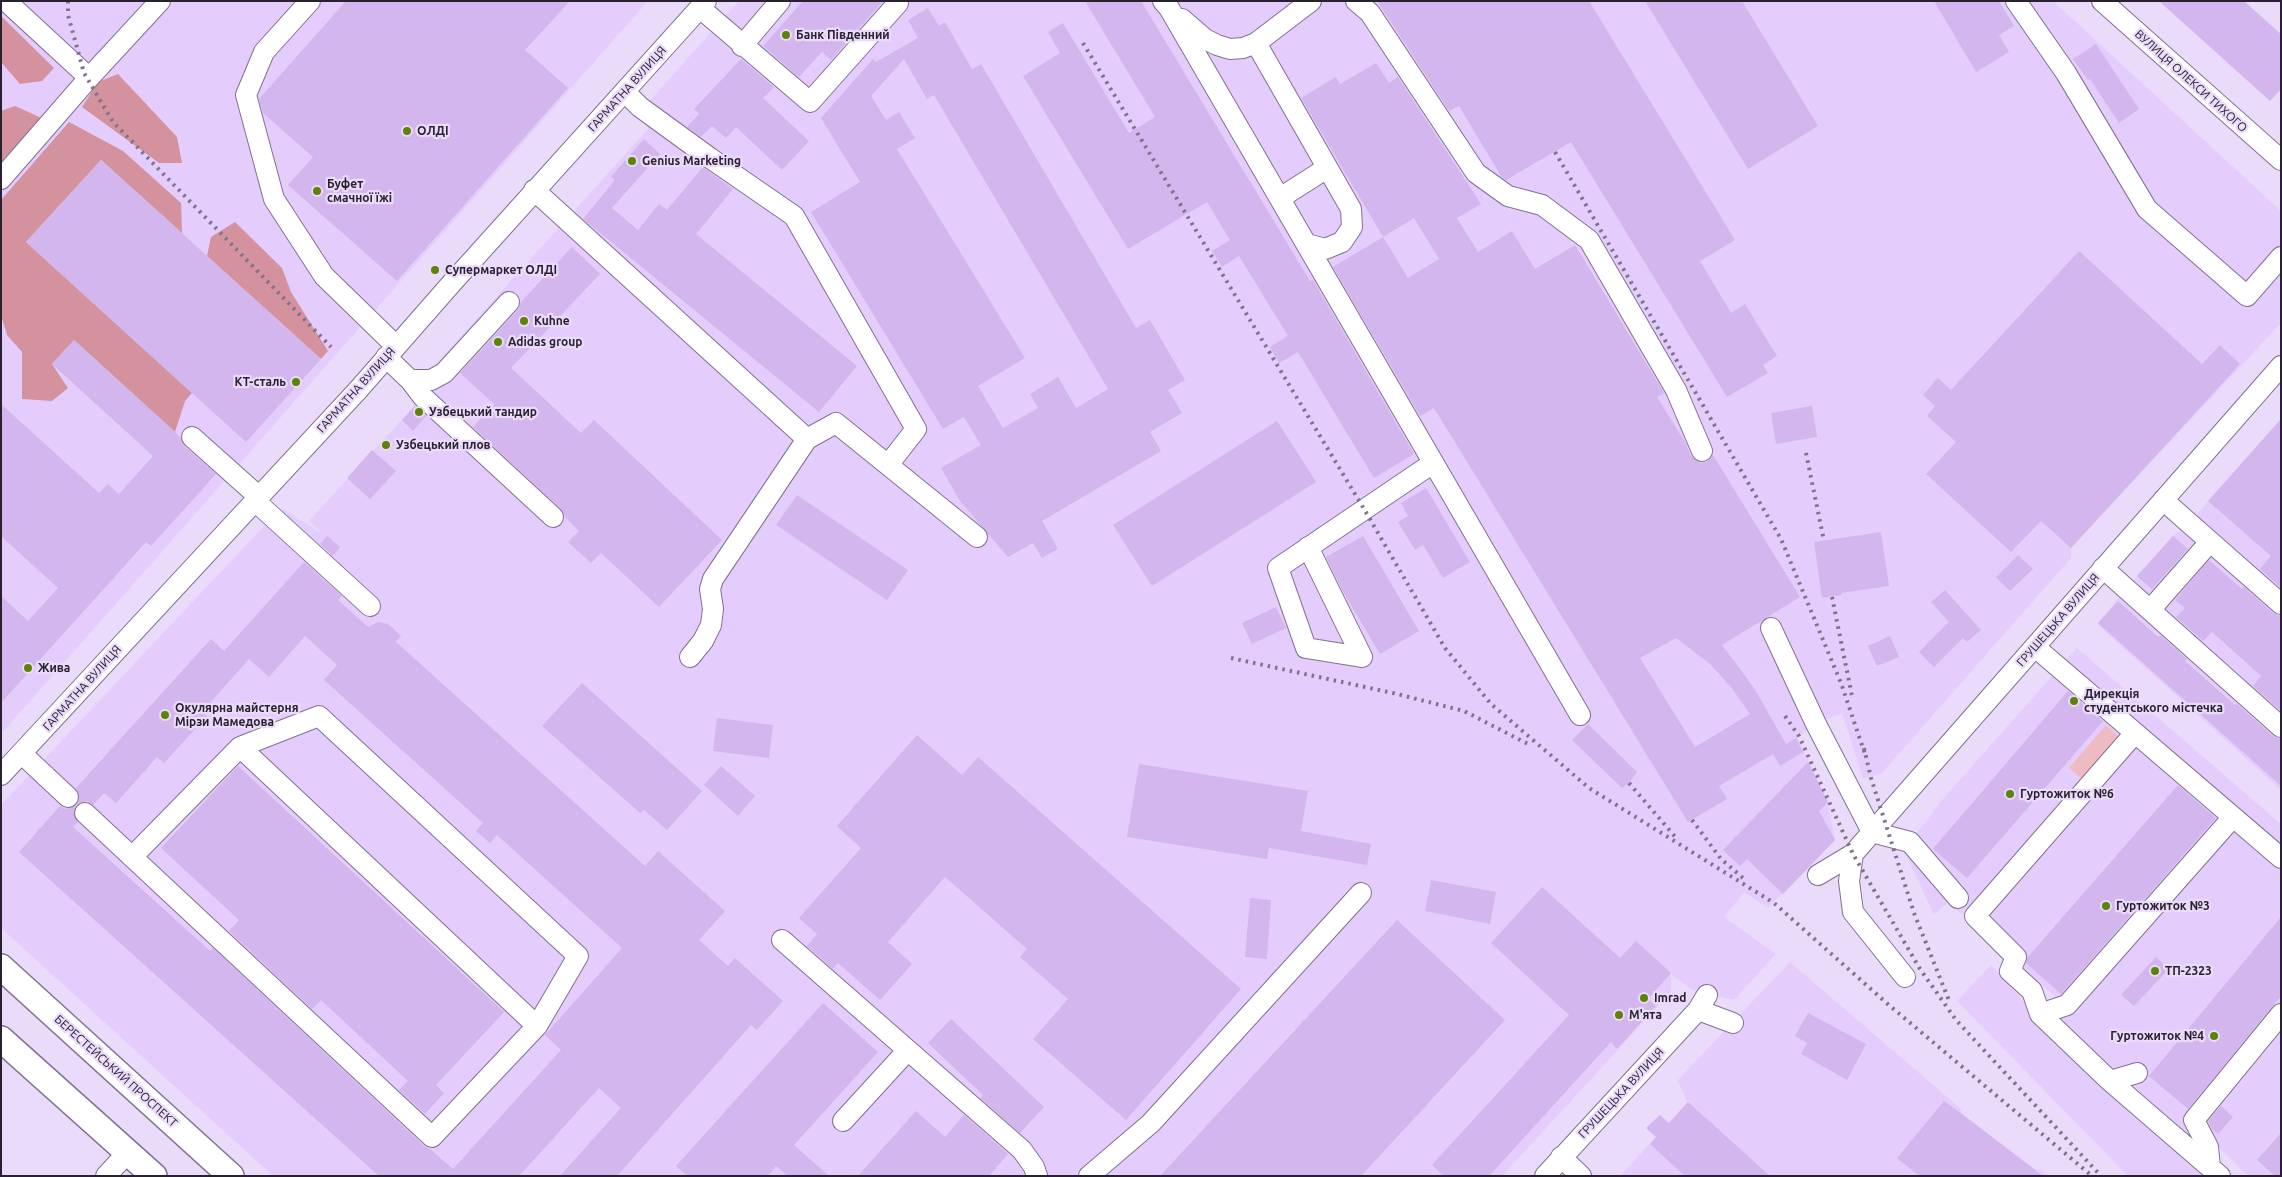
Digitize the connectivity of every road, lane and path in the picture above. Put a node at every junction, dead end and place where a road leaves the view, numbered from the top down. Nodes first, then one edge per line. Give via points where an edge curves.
1 (6, 1) edge
2 (160, 1) edge
3 (310, 1) edge
4 (780, 1) edge
5 (1310, 1) edge
6 (1356, 1) edge
7 (2016, 1) edge
8 (2102, 1) edge
9 (898, 3) dead end
10 (1166, 4) edge
11 (703, 5) edge
12 (1256, 43) junction
13 (742, 46) junction
14 (88, 79) junction
15 (625, 92) junction
16 (2281, 160) edge
17 (1327, 168) junction
18 (1, 179) edge
19 (534, 190) junction
20 (1280, 198) junction
21 (1307, 244) junction
22 (2281, 257) edge
23 (509, 302) dead end
24 (391, 352) junction
25 (2281, 366) edge
26 (410, 380) junction
27 (192, 437) dead end
28 (807, 439) junction
29 (1702, 451) dead end
30 (1433, 463) junction
31 (888, 465) junction
32 (256, 498) junction
33 (2163, 500) junction
34 (553, 517) dead end
35 (977, 537) dead end
36 (2209, 542) junction
37 (1308, 547) junction
38 (2103, 568) junction
39 (2281, 604) edge
40 (370, 606) dead end
41 (2150, 610) junction
42 (1771, 628) dead end
43 (2035, 647) junction
44 (690, 657) dead end
45 (1580, 715) dead end
46 (2281, 727) edge
47 (2135, 733) junction
48 (240, 747) junction
49 (22, 754) junction
50 (1, 774) edge
51 (68, 797) dead end
52 (86, 813) dead end
53 (2233, 817) junction
54 (1872, 832) junction
55 (1853, 854) junction
56 (132, 857) junction
57 (2281, 858) edge
58 (1818, 875) dead end
59 (1361, 894) dead end
60 (1958, 898) dead end
61 (782, 940) dead end
62 (1, 967) edge
63 (1905, 977) dead end
64 (2040, 1014) junction
65 (2281, 1014) edge
66 (1733, 1023) dead end
67 (537, 1026) junction
68 (1, 1039) edge
69 (908, 1050) junction
70 (2137, 1073) dead end
71 (2110, 1081) junction
72 (843, 1121) dead end
73 (128, 1152) junction
74 (1561, 1157) junction
75 (2215, 1171) edge
76 (106, 1176) edge
77 (154, 1176) edge
78 (231, 1176) edge
79 (1037, 1176) edge
80 (1089, 1176) edge
81 (1544, 1176) edge
82 (1581, 1176) edge

1 - 14 street
2 - 14 street
3 - 24 street via 264,52 246,95 274,199 324,276
4 - 13 street
5 - 12 street
6 - 29 street via 1370,13 1476,172 1508,196 1542,205 1589,240 1676,390
7 - 22 street via 2066,72 2147,209 2247,296
8 - 16 street, ВУЛИЦЯ ОЛЕКСИ ТИХОГО
9 - 13 street via 810,102
10 - 12 street via 1216,46 1230,49
10 - 20 street
11 - 13 street
11 - 15 street, ГАРМАТНА ВУЛИЦЯ
12 - 17 street
14 - 18 street
15 - 19 street, ГАРМАТНА ВУЛИЦЯ
15 - 31 street via 640,107 794,216 916,429
17 - 20 street
17 - 21 street via 1350,209 1352,227 1342,242 1324,249
19 - 24 street, ГАРМАТНА ВУЛИЦЯ
19 - 28 street
20 - 21 street
21 - 30 street
23 - 26 street via 444,373 431,380
24 - 26 street
24 - 32 street, ГАРМАТНА ВУЛИЦЯ
25 - 33 street, ГРУШЕЦЬКА ВУЛИЦЯ
26 - 34 street via 423,397
27 - 32 street
28 - 31 street via 836,423
28 - 44 street via 713,579 710,589 711,625 704,641
30 - 37 street
30 - 45 street
31 - 35 street
32 - 40 street
32 - 49 street, ГАРМАТНА ВУЛИЦЯ
33 - 36 street
33 - 38 street, ГРУШЕЦЬКА ВУЛИЦЯ
36 - 39 street
36 - 41 street
37 - 37 street via 1278,568 1306,648 1362,658
38 - 41 street
38 - 43 street, ГРУШЕЦЬКА ВУЛИЦЯ
41 - 46 street
42 - 54 street
43 - 47 street
43 - 54 street, ГРУШЕЦЬКА ВУЛИЦЯ
47 - 53 street
47 - 64 street via 1975,916 2016,957 2010,970 2032,992
48 - 56 street
48 - 67 street
48 - 67 street via 319,716 578,956
49 - 50 street, ГАРМАТНА ВУЛИЦЯ
49 - 51 street
52 - 56 street
53 - 57 street
53 - 64 street via 2068,1005
54 - 55 street, ГРУШЕЦЬКА ВУЛИЦЯ
54 - 60 street via 1910,842
55 - 58 street
55 - 63 street via 1849,881 1853,912
56 - 67 street via 432,1137
59 - 80 street via 1151,1123
61 - 69 street
62 - 78 main road, БЕРЕСТЕЙСЬКИЙ ПРОСПЕКТ
64 - 71 street
65 - 75 street via 2194,1120 2208,1147
66 - 74 street, ГРУШЕЦЬКА ВУЛИЦЯ via 1703,1002
68 - 73 main road
69 - 72 street
69 - 79 street via 1022,1150
70 - 71 street
71 - 75 street
73 - 76 street
73 - 77 main road
74 - 81 street, ГРУШЕЦЬКА ВУЛИЦЯ
74 - 82 street

